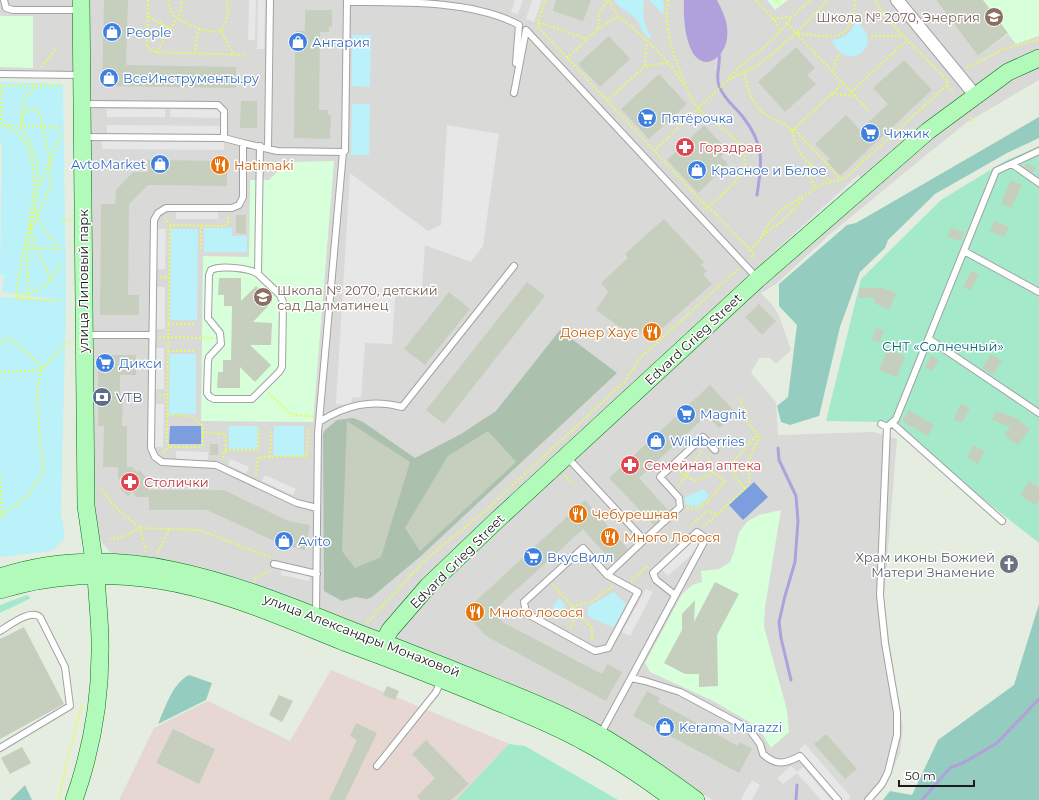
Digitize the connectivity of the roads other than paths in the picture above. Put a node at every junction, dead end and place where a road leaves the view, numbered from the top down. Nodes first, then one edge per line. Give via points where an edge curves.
1 (4, 0) edge
2 (270, 0) edge
3 (897, 0) edge
4 (347, 1) edge
5 (478, 3) edge
6 (81, 5) edge
7 (1039, 58) edge
8 (0, 74) edge
9 (82, 75) junction
10 (975, 95) junction
11 (82, 104) junction
12 (82, 137) junction
13 (224, 138) junction
14 (243, 143) junction
15 (260, 146) junction
16 (268, 148) junction
17 (1039, 151) edge
18 (343, 152) junction
19 (1012, 164) junction
20 (1039, 183) edge
21 (964, 251) junction
22 (514, 266) dead end
23 (258, 274) junction
24 (758, 279) junction
25 (1039, 292) edge
26 (83, 335) junction
27 (152, 336) junction
28 (929, 339) junction
29 (1039, 413) edge
30 (319, 422) junction
31 (887, 425) junction
32 (715, 450) dead end
33 (566, 456) junction
34 (317, 508) junction
35 (1002, 521) dead end
36 (644, 540) junction
37 (274, 564) road end
38 (95, 568) junction
39 (316, 574) junction
40 (607, 575) junction
41 (0, 577) edge
42 (0, 590) edge
43 (675, 596) junction
44 (316, 617) junction
45 (0, 631) edge
46 (379, 648) junction
47 (631, 678) junction
48 (441, 679) junction
49 (600, 736) junction
50 (0, 748) edge
51 (377, 766) dead end
52 (74, 800) edge
53 (674, 800) edge
54 (696, 800) edge
55 (838, 800) edge
56 (868, 800) edge

1 - 6 lane via 9,9
2 - 16 lane
3 - 10 street
4 - 5 lane
4 - 18 lane via 346,147
5 - 24 lane via 519,25 514,93 526,30
6 - 9 street, улица Липовый парк
7 - 10 street, Edvard Grieg Street via 1008,72
8 - 9 lane
9 - 11 street, улица Липовый парк
10 - 24 street, Edvard Grieg Street via 911,145
11 - 12 street, улица Липовый парк
11 - 13 lane via 218,105 224,112
12 - 13 lane
12 - 26 street, улица Липовый парк
13 - 14 lane
14 - 15 lane
14 - 27 lane via 243,197 239,205 228,208 166,208 156,215 153,222
15 - 16 lane
15 - 23 lane
16 - 18 lane via 279,152
17 - 19 lane
18 - 30 lane
19 - 20 lane
19 - 21 lane via 996,171
21 - 25 lane
21 - 28 lane
22 - 30 lane via 402,407 377,402 363,404 340,411
23 - 23 lane via 280,295 283,305 282,367 255,396 247,400 214,399 207,393 208,360 221,344 220,333 208,318 209,272 215,268 245,269
24 - 33 street, Edvard Grieg Street
26 - 27 lane
26 - 38 street, улица Липовый парк via 86,506
27 - 34 lane via 151,448 159,461 166,464 206,464 220,467 294,502
28 - 29 lane
28 - 31 lane via 896,420
30 - 34 lane
31 - 35 lane
31 - 56 lane via 880,595 897,713 897,735 888,772 882,784
32 - 36 lane via 703,437 660,477 679,498 679,505
33 - 36 lane
33 - 46 street, Edvard Grieg Street via 428,586
34 - 39 lane
36 - 40 lane
37 - 39 lane
38 - 41 street, улица Александры Монаховой via 45,566
38 - 42 street, улица Александры Монаховой
38 - 44 street, улица Александры Монаховой via 159,567 255,593
38 - 46 street, улица Александры Монаховой via 208,591
38 - 52 street, улица Липовый парк via 100,652 99,696 95,728
39 - 44 lane
40 - 40 lane via 583,548 524,602 526,613 595,651 608,648 638,592
43 - 43 lane via 706,538 697,532 653,572 656,580
43 - 47 lane
44 - 46 street, улица Александры Монаховой
45 - 50 lane via 30,615 37,614 40,617 65,667 70,706
46 - 48 street, улица Александры Монаховой
46 - 49 street, улица Александры Монаховой via 533,703
47 - 49 lane
47 - 55 lane via 680,692 749,729 760,744 763,754 775,763 787,763 800,756
48 - 51 lane via 436,692
48 - 53 street, улица Александры Монаховой via 582,740
49 - 54 street, улица Александры Монаховой

